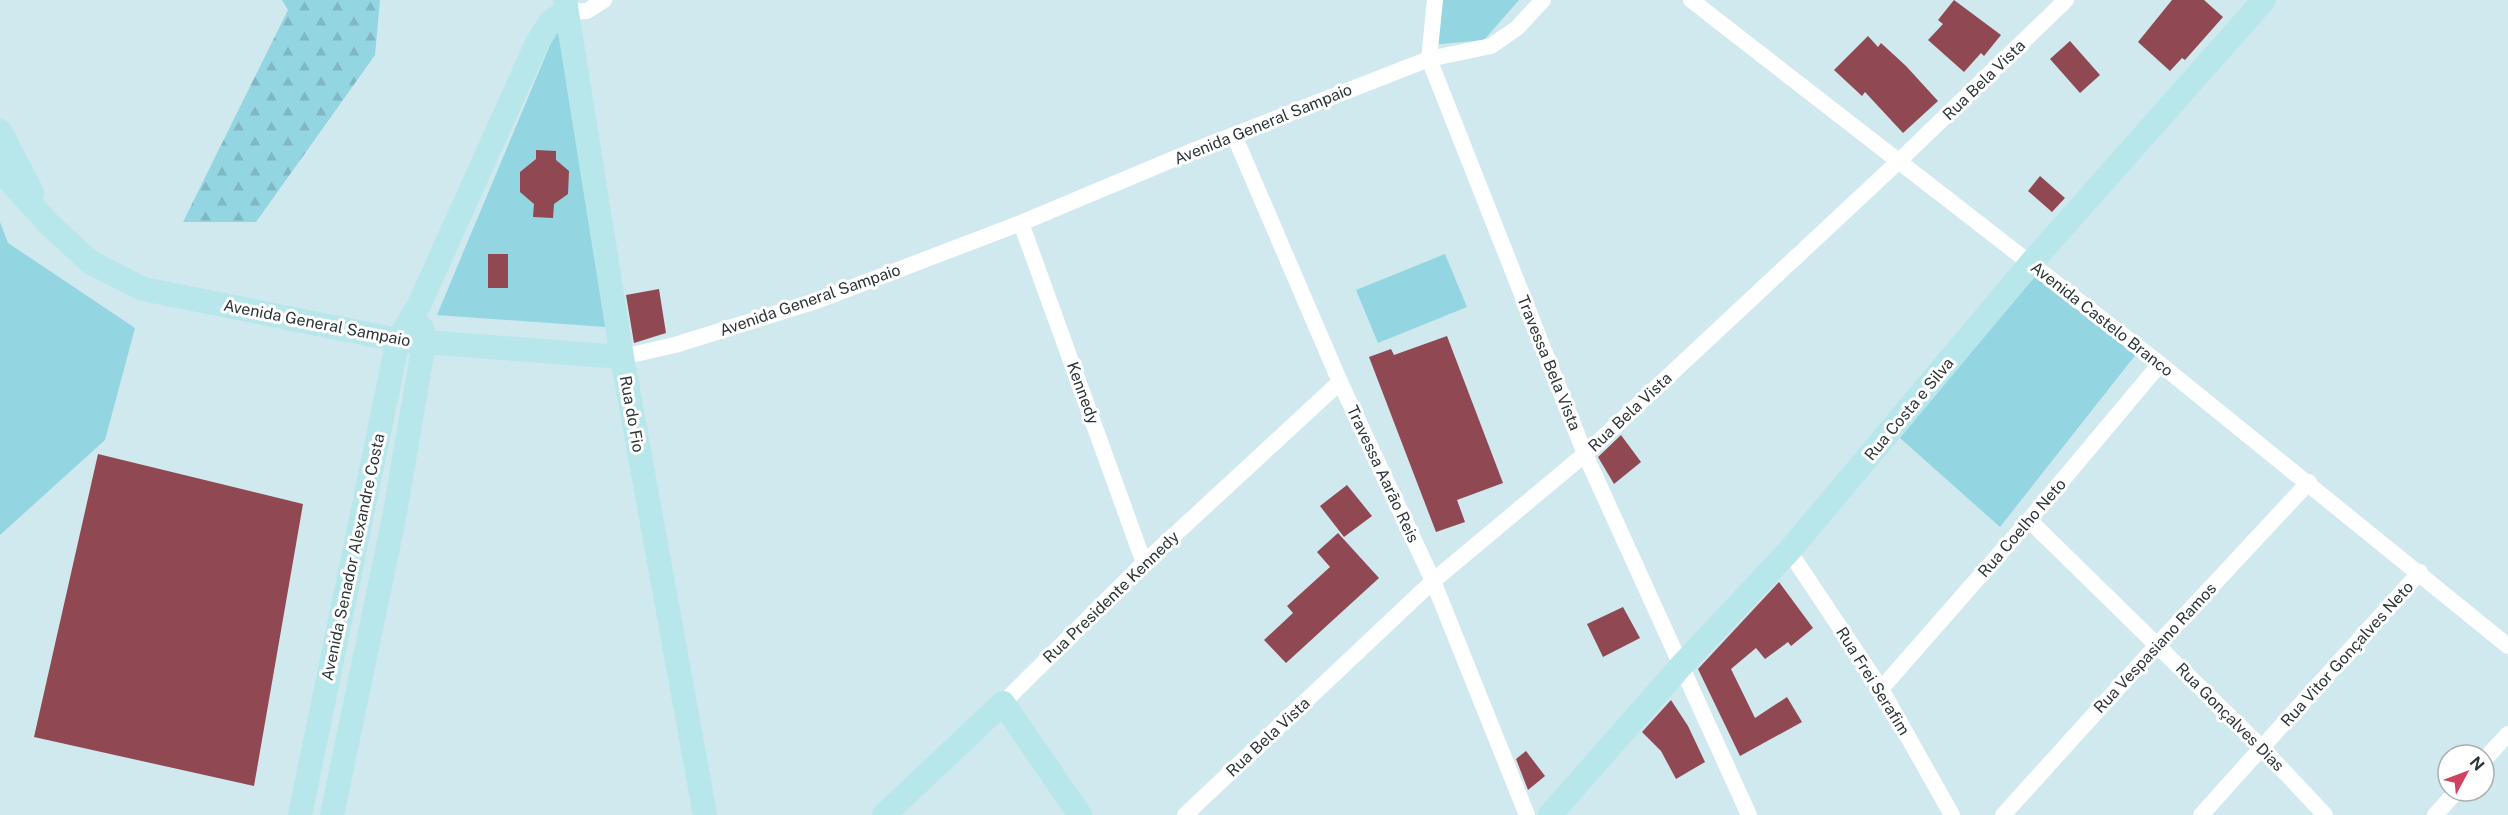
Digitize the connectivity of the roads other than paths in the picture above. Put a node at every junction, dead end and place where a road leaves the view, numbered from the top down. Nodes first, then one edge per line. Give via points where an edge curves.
1 (604, 0) edge
2 (1436, 0) edge
3 (1543, 0) edge
4 (1691, 0) edge
5 (2066, 0) edge
6 (2264, 0) edge
7 (565, 6) edge
8 (1429, 58) junction
9 (0, 131) edge
10 (1234, 135) junction
11 (1899, 161) junction
12 (0, 170) edge
13 (48, 223) junction
14 (1021, 223) junction
15 (2031, 263) junction
16 (419, 304) junction
17 (350, 332) junction
18 (398, 340) junction
19 (424, 343) junction
20 (622, 357) junction
21 (2160, 364) junction
22 (1340, 382) junction
23 (385, 403) junction
24 (1585, 454) junction
25 (2309, 482) junction
26 (2030, 520) junction
27 (1789, 551) junction
28 (1144, 562) junction
29 (2420, 572) junction
30 (1433, 581) junction
31 (2157, 645) junction
32 (2508, 646) edge
33 (1682, 666) junction
34 (1881, 689) junction
35 (1003, 703) junction
36 (2508, 734) edge
37 (2496, 747) edge
38 (2262, 748) junction
39 (2446, 803) edge
40 (300, 815) edge
41 (332, 815) edge
42 (705, 815) edge
43 (884, 815) edge
44 (1080, 815) edge
45 (1185, 815) edge
46 (1527, 815) edge
47 (1550, 815) edge
48 (1749, 815) edge
49 (1952, 815) edge
50 (2003, 815) edge
51 (2201, 815) edge
52 (2325, 815) edge
53 (2435, 815) edge

1 - 7 street via 587,11
2 - 8 street, Travessa Bela Vista
3 - 8 street, Avenida General Sampaio via 1518,28 1491,46
4 - 11 street, Avenida Castelo Branco
5 - 11 street, Rua Bela Vista
6 - 15 street, Rua Costa e Silva
7 - 16 street, Avenida Senador Alexandre Costa via 537,43
7 - 20 street, Rua do Fio
8 - 10 street, Avenida General Sampaio
8 - 24 street, Travessa Bela Vista
9 - 13 street, Avenida General Sampaio
10 - 14 street, Avenida General Sampaio
10 - 22 street, Travessa Aarão Reis
11 - 15 street, Avenida Castelo Branco
11 - 24 street, Rua Bela Vista
12 - 13 street, Avenida General Sampaio
13 - 17 street, Avenida General Sampaio via 90,262 143,289
14 - 20 street, Avenida General Sampaio via 819,300 695,340
14 - 28 street, Kennedy
15 - 21 street, Avenida Castelo Branco
15 - 27 street, Rua Costa e Silva
16 - 18 street, Avenida Senador Alexandre Costa
16 - 19 street, Avenida Senador Alexandre Costa
17 - 18 street, Avenida General Sampaio
17 - 23 street via 367,342 378,357
18 - 19 street, Avenida General Sampaio
18 - 23 street, Avenida Senador Alexandre Costa
19 - 20 street, Avenida General Sampaio
19 - 41 street, Avenida Senador Alexandre Costa via 394,518
20 - 42 street, Rua do Fio
21 - 25 street, Avenida Castelo Branco
21 - 26 street, Rua Coelho Neto
22 - 28 street, Rua Presidente Kennedy
22 - 30 street, Travessa Aarão Reis
23 - 40 street, Avenida Senador Alexandre Costa
24 - 30 street, Rua Bela Vista
24 - 33 street, Travessa Bela Vista
25 - 29 street, Avenida Castelo Branco
25 - 31 street, Rua Vespasiano Ramos
26 - 31 street, Rua Gonçalves Dias
26 - 34 street, Rua Coelho Neto
27 - 33 street, Rua Costa e Silva
27 - 34 street, Rua Frei Serafim
28 - 35 street, Rua Presidente Kennedy
29 - 32 street, Avenida Castelo Branco
29 - 38 street, Rua Vitor Gonçalves Neto
30 - 45 street, Rua Bela Vista
30 - 46 street, Travessa Aarão Reis
31 - 38 street, Rua Gonçalves Dias
31 - 50 street, Rua Vespasiano Ramos
33 - 47 street, Rua Costa e Silva
33 - 48 street, Travessa Bela Vista
34 - 49 street, Rua Frei Serafim
35 - 43 street, Rua Presidente Kennedy
35 - 44 street
36 - 37 street
38 - 51 street, Rua Vitor Gonçalves Neto
38 - 52 street, Rua Gonçalves Dias
39 - 53 street

